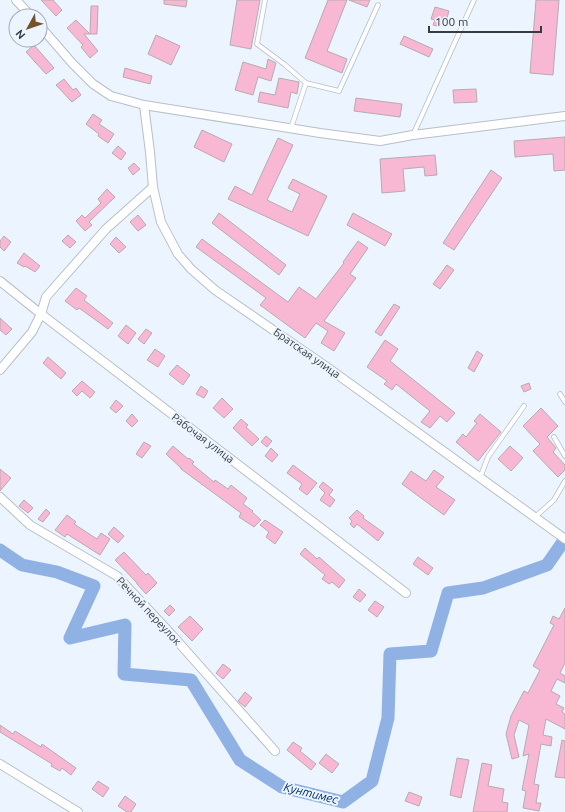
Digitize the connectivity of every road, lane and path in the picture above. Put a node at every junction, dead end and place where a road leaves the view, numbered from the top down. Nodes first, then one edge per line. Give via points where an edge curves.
1 (16, 0) edge
2 (265, 0) edge
3 (474, 0) edge
4 (378, 5) dead end
5 (24, 8) edge
6 (48, 35) edge
7 (306, 83) junction
8 (144, 104) junction
9 (565, 116) edge
10 (291, 128) junction
11 (413, 135) junction
12 (153, 187) junction
13 (0, 281) edge
14 (41, 314) junction
15 (0, 370) edge
16 (560, 394) dead end
17 (565, 402) edge
18 (524, 406) dead end
19 (554, 437) dead end
20 (565, 456) edge
21 (480, 478) junction
22 (565, 481) edge
23 (0, 497) edge
24 (534, 517) junction
25 (561, 537) edge
26 (406, 593) dead end
27 (275, 751) dead end
28 (0, 764) edge
29 (78, 812) edge

1 - 5 street
2 - 7 lane via 257,44
3 - 11 lane
4 - 7 lane via 339,91
6 - 8 street via 94,84 111,96
7 - 10 lane
8 - 10 street
8 - 12 street, Братская улица
9 - 11 street
10 - 11 street via 380,141
12 - 14 street via 101,234 46,297
12 - 21 street, Братская улица via 161,222 178,254 191,269 215,290 327,367
13 - 14 street, Рабочая улица
14 - 15 street via 32,332
14 - 26 street, Рабочая улица
16 - 17 lane
18 - 21 lane via 488,457
19 - 20 lane
21 - 24 street, Братская улица
22 - 24 lane via 554,500
23 - 27 street, Речной переулок via 30,525 117,576
24 - 25 street, Братская улица
28 - 29 street

